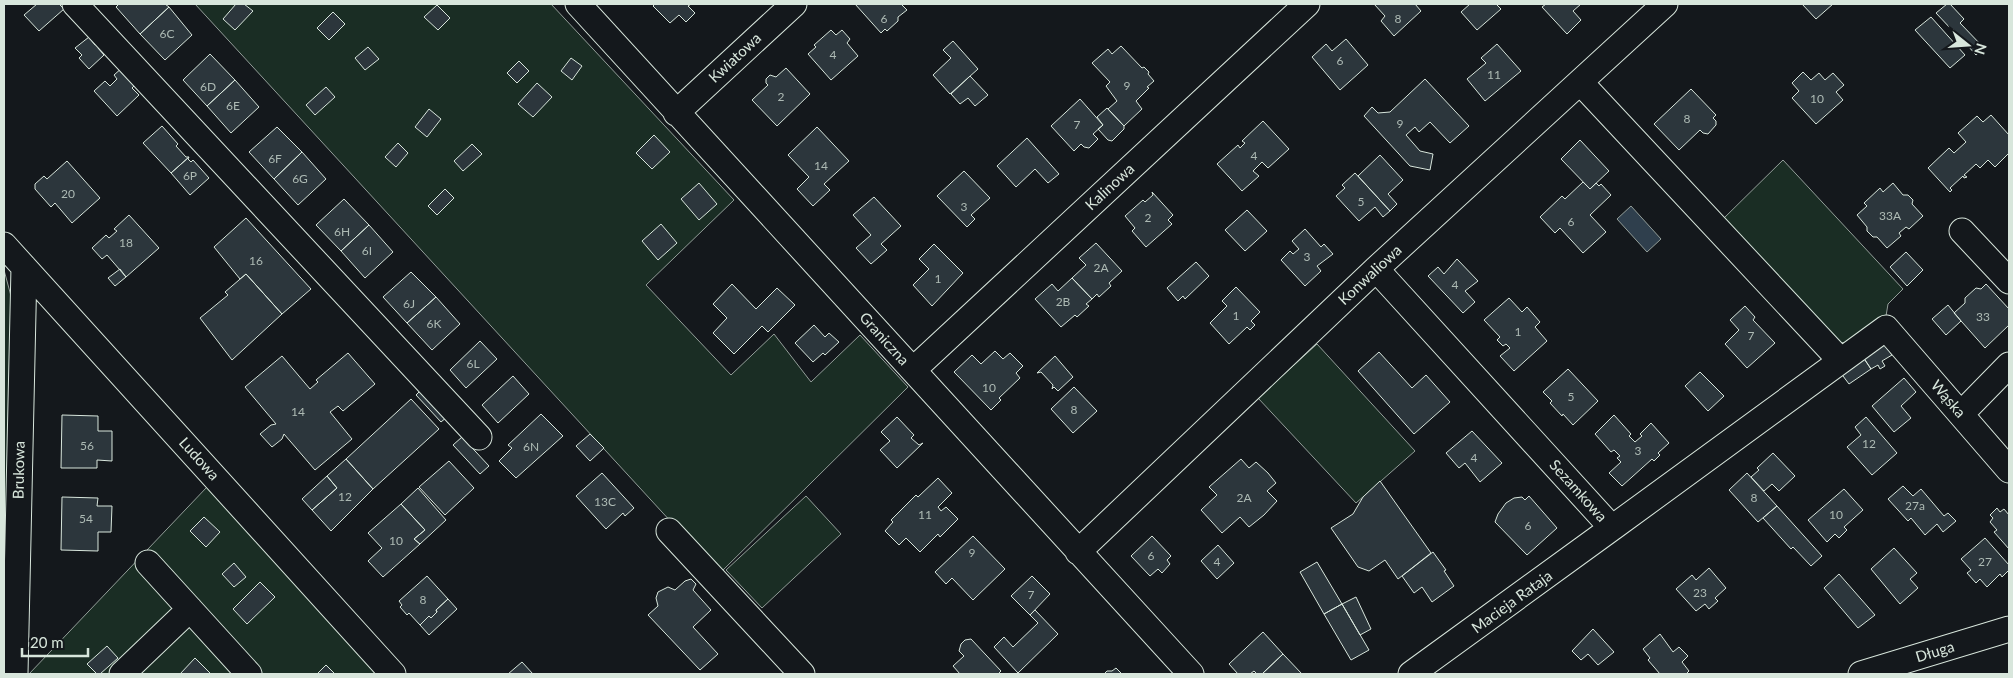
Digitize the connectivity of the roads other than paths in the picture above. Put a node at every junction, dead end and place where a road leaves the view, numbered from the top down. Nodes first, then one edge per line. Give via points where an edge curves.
1 (75, 4) edge
2 (578, 4) edge
3 (794, 4) edge
4 (1307, 4) edge
5 (1665, 4) edge
6 (1580, 82) junction
7 (676, 113) junction
8 (1962, 231) dead end
9 (4, 245) edge
10 (24, 267) junction
11 (1376, 269) junction
12 (2009, 281) edge
13 (1886, 328) joint
14 (1840, 360) junction
15 (2009, 365) edge
16 (913, 370) junction
17 (1961, 414) junction
18 (479, 436) dead end
19 (2009, 470) edge
20 (1612, 528) junction
21 (668, 531) dead end
22 (1078, 552) junction
23 (148, 563) dead end
24 (190, 610) junction
25 (2009, 630) edge
26 (15, 674) edge
27 (122, 674) edge
28 (249, 674) edge
29 (393, 674) edge
30 (802, 674) edge
31 (1191, 674) edge
32 (1411, 674) edge
33 (1861, 674) edge

1 - 18 street
2 - 7 street, Graniczna
3 - 7 street, Kwiatowa
4 - 16 street, Kalinowa
5 - 6 street, Konwaliowa
6 - 11 street, Konwaliowa
6 - 14 street
7 - 16 street, Graniczna
8 - 12 street
9 - 10 street, Ludowa
10 - 26 street, Brukowa
10 - 29 street, Ludowa
11 - 20 street, Sezamkowa
11 - 22 street, Konwaliowa
13 - 14 street, Sezamkowa
13 - 17 street, Wąska
14 - 20 street, Sezamkowa
15 - 17 street
16 - 22 street, Graniczna
17 - 19 street, Wąska
20 - 32 street, Macieja Rataja
21 - 30 street
22 - 31 street, Graniczna
23 - 24 street
24 - 27 street
24 - 28 street
25 - 33 street, Długa

